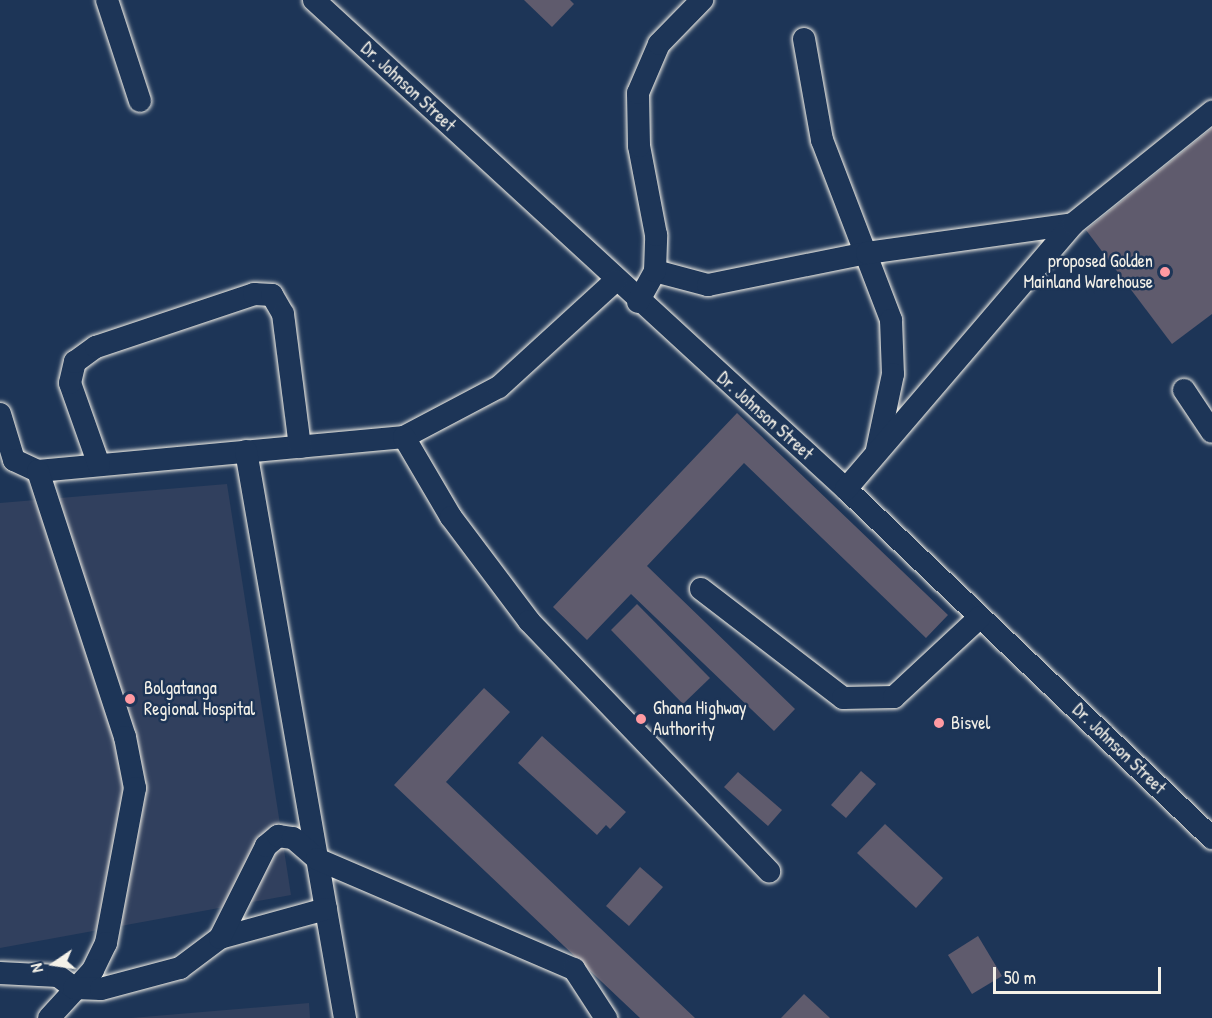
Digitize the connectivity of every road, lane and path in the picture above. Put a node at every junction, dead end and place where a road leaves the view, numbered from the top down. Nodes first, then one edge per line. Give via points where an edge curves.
1 (107, 0) edge
2 (314, 0) edge
3 (702, 0) edge
4 (804, 39) dead end
5 (140, 101) dead end
6 (1212, 112) edge
7 (1073, 224) junction
8 (867, 253) junction
9 (655, 271) junction
10 (615, 280) junction
11 (638, 302) junction
12 (1184, 390) dead end
13 (0, 414) edge
14 (1212, 432) edge
15 (404, 437) junction
16 (300, 447) junction
17 (246, 451) junction
18 (876, 454) junction
19 (99, 465) junction
20 (38, 471) junction
21 (846, 489) junction
22 (701, 589) dead end
23 (980, 617) junction
24 (1212, 838) edge
25 (317, 859) junction
26 (769, 871) dead end
27 (326, 909) junction
28 (220, 938) junction
29 (0, 973) edge
30 (74, 988) junction
31 (49, 1018) edge
32 (345, 1018) edge
33 (606, 1018) edge

1 - 5 street
2 - 10 street, Dr. Johnson Street
3 - 9 street via 659,44 638,93
4 - 8 street via 822,140
6 - 7 street
7 - 8 street
7 - 18 street
8 - 9 street via 708,285
8 - 18 street via 891,320 893,374
9 - 11 street
10 - 11 street, Dr. Johnson Street
10 - 15 street via 500,387
11 - 21 street, Dr. Johnson Street
12 - 14 street
13 - 20 street via 14,460
15 - 16 street
15 - 26 street via 451,517 529,621
16 - 17 street
16 - 19 street via 283,314 272,295 254,294 96,347 75,362 70,383
17 - 19 street
17 - 25 street
18 - 21 street
19 - 20 street
20 - 30 street via 125,737 135,788 106,943 93,970
21 - 23 street, Dr. Johnson Street
22 - 23 street via 843,698 894,697
23 - 24 street, Dr. Johnson Street
25 - 27 street
25 - 28 street via 293,838 278,836 266,846
25 - 33 street via 574,969
27 - 28 street
27 - 32 street
28 - 30 street via 180,968 101,989
29 - 30 street via 58,976
30 - 31 street

